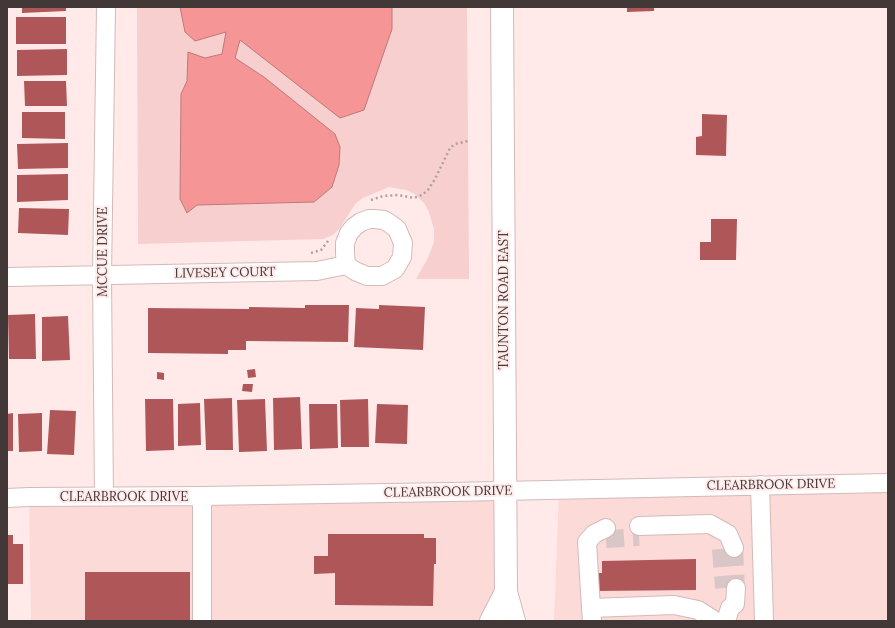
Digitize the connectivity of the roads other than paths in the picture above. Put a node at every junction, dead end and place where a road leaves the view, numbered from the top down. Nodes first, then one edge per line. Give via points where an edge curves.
1 (106, 7) edge
2 (502, 7) edge
3 (346, 265) dead end
4 (102, 276) junction
5 (7, 277) edge
6 (888, 483) edge
7 (760, 485) junction
8 (505, 491) junction
9 (202, 496) junction
10 (104, 497) junction
11 (7, 498) edge
12 (639, 531) tunnel mouth
13 (606, 534) tunnel mouth
14 (728, 548) tunnel mouth
15 (730, 588) tunnel mouth
16 (506, 592) junction
17 (591, 614) edge
18 (728, 615) edge
19 (202, 621) edge
20 (491, 621) edge
21 (514, 621) edge
22 (715, 621) edge
23 (764, 621) edge

1 - 4 street, MCCUE DRIVE
2 - 8 main road, TAUNTON ROAD EAST
3 - 4 street, LIVESEY COURT via 317,271
4 - 5 street, LIVESEY COURT
4 - 10 street, MCCUE DRIVE
6 - 7 street, CLEARBROOK DRIVE
7 - 8 street, CLEARBROOK DRIVE
7 - 23 street
8 - 9 street, CLEARBROOK DRIVE
8 - 16 main road, TAUNTON ROAD EAST
9 - 10 street, CLEARBROOK DRIVE
9 - 19 street
10 - 11 street, CLEARBROOK DRIVE
12 - 14 street via 710,524 728,534
13 - 17 street via 597,547 588,550
15 - 18 street via 725,604
16 - 20 main road, TAUNTON ROAD EAST
16 - 21 main road, TAUNTON ROAD EAST
17 - 22 street via 674,605 698,610

